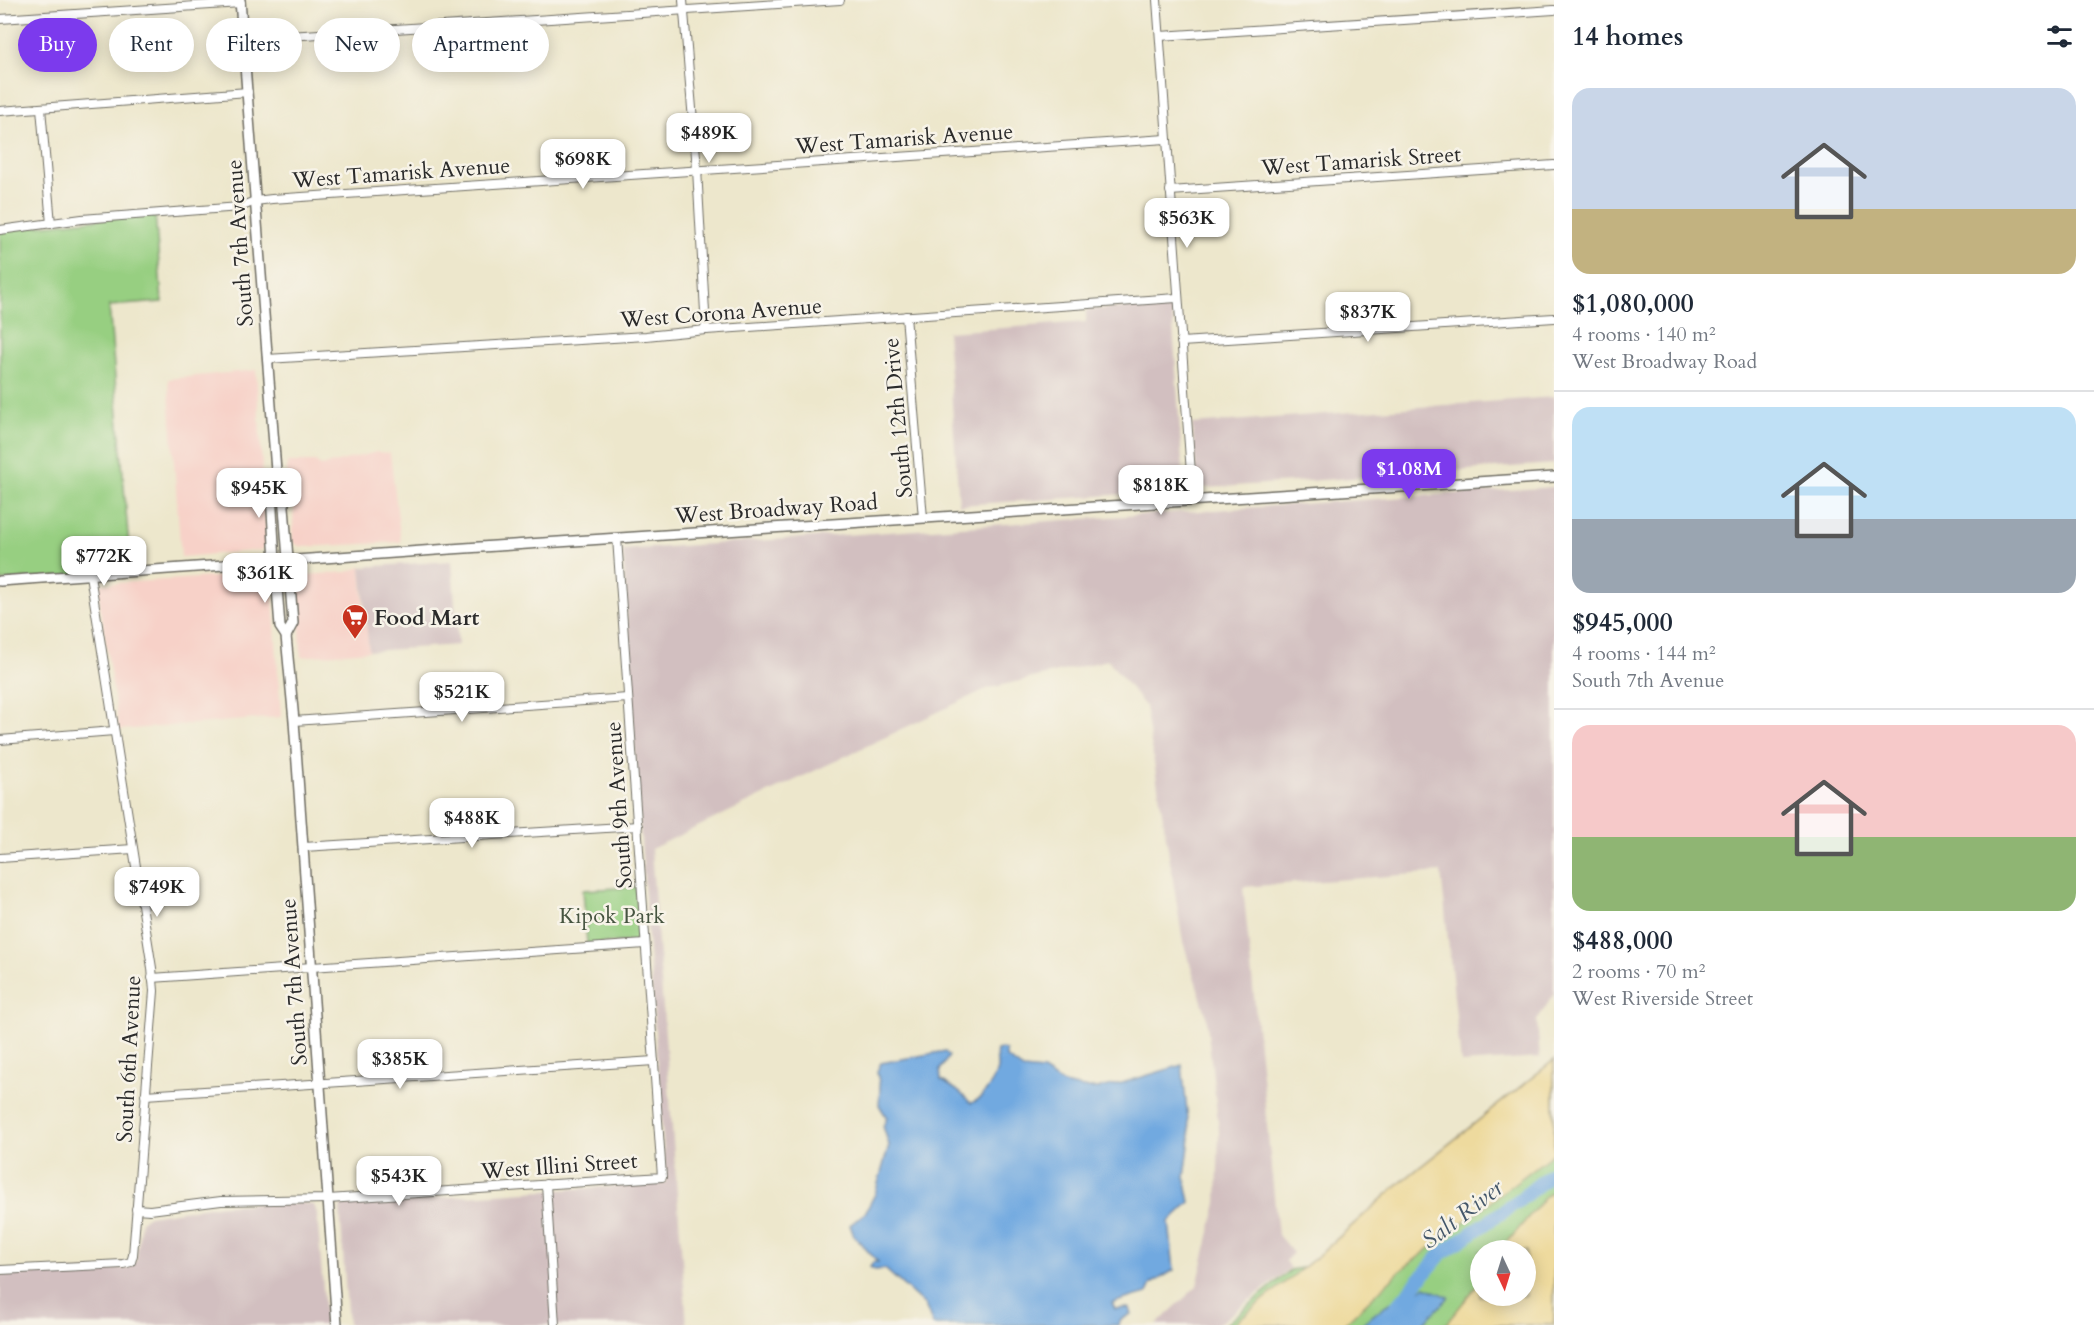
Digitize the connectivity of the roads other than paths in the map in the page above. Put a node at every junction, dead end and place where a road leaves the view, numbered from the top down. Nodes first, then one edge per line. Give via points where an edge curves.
1 (683, 0) edge
2 (840, 0) edge
3 (1157, 0) edge
4 (241, 1) edge
5 (684, 10) junction
6 (1554, 10) edge
7 (242, 18) edge
8 (0, 19) edge
9 (302, 35) edge
10 (1160, 36) junction
11 (246, 72) edge
12 (248, 92) junction
13 (40, 108) junction
14 (0, 111) edge
15 (1166, 139) junction
16 (1554, 165) edge
17 (697, 169) junction
18 (1170, 191) junction
19 (255, 201) junction
20 (51, 224) junction
21 (0, 230) edge
22 (1177, 298) junction
23 (906, 316) junction
24 (1554, 318) edge
25 (706, 330) junction
26 (1181, 342) junction
27 (267, 359) junction
28 (1554, 477) edge
29 (277, 484) junction
30 (1193, 501) junction
31 (923, 518) junction
32 (617, 538) junction
33 (275, 561) junction
34 (288, 561) junction
35 (90, 575) junction
36 (0, 581) edge
37 (286, 636) junction
38 (628, 698) junction
39 (294, 721) junction
40 (114, 730) junction
41 (0, 740) edge
42 (638, 826) junction
43 (304, 846) junction
44 (133, 849) junction
45 (0, 858) edge
46 (645, 944) junction
47 (312, 968) junction
48 (152, 978) junction
49 (654, 1061) junction
50 (320, 1082) junction
51 (145, 1095) junction
52 (662, 1177) joint
53 (546, 1184) junction
54 (328, 1199) junction
55 (136, 1209) junction
56 (0, 1270) edge
57 (337, 1325) edge
58 (555, 1325) edge

1 - 5 street
2 - 5 street
3 - 10 street
4 - 7 main road, South 7th Avenue
4 - 8 street
5 - 9 street
5 - 17 street
6 - 10 street
10 - 15 street
11 - 12 main road, South 7th Avenue
12 - 13 street
12 - 19 main road, South 7th Avenue
13 - 14 street
13 - 20 street
15 - 17 street, West Tamarisk Avenue
15 - 18 street
16 - 18 street, West Tamarisk Street
17 - 19 street, West Tamarisk Avenue
17 - 25 street
18 - 22 street
19 - 20 street, West Tamarisk Avenue via 240,207
19 - 27 main road, South 7th Avenue
20 - 21 street, West Tamarisk Avenue
22 - 23 street, West Corona Avenue
22 - 26 street
23 - 25 street, West Corona Avenue
23 - 31 street, South 12th Drive
24 - 26 street
25 - 27 street, West Corona Avenue
26 - 30 street
27 - 29 main road, South 7th Avenue
28 - 30 main road, West Broadway Road
29 - 33 main road, South 7th Avenue via 271,494
29 - 34 main road, South 7th Avenue via 283,494
30 - 31 main road, West Broadway Road
31 - 32 main road, West Broadway Road
32 - 34 main road, West Broadway Road
32 - 38 street, South 9th Avenue
33 - 34 main road, West Broadway Road
33 - 35 main road, West Broadway Road
33 - 37 main road, South 7th Avenue via 280,627
34 - 37 main road, South 7th Avenue via 293,623
35 - 36 main road, West Broadway Road
35 - 40 street, South 6th Avenue
37 - 39 main road, South 7th Avenue
38 - 39 street
38 - 42 street, South 9th Avenue
39 - 43 main road, South 7th Avenue
40 - 41 street
40 - 44 street, South 6th Avenue
42 - 43 street
42 - 46 street, South 9th Avenue
43 - 47 main road, South 7th Avenue
44 - 45 street
44 - 48 street, South 6th Avenue
46 - 47 street
46 - 49 street, South 9th Avenue
47 - 48 street
47 - 50 main road, South 7th Avenue
48 - 51 street, South 6th Avenue
49 - 50 street
49 - 52 street, South 9th Avenue
50 - 51 street
50 - 54 main road, South 7th Avenue
51 - 55 street, South 6th Avenue
52 - 53 street, West Illini Street
53 - 54 street, West Illini Street
53 - 58 street
54 - 55 street, West Illini Street via 221,1201
54 - 57 main road, South 7th Avenue
55 - 56 street, South 6th Avenue via 131,1262

